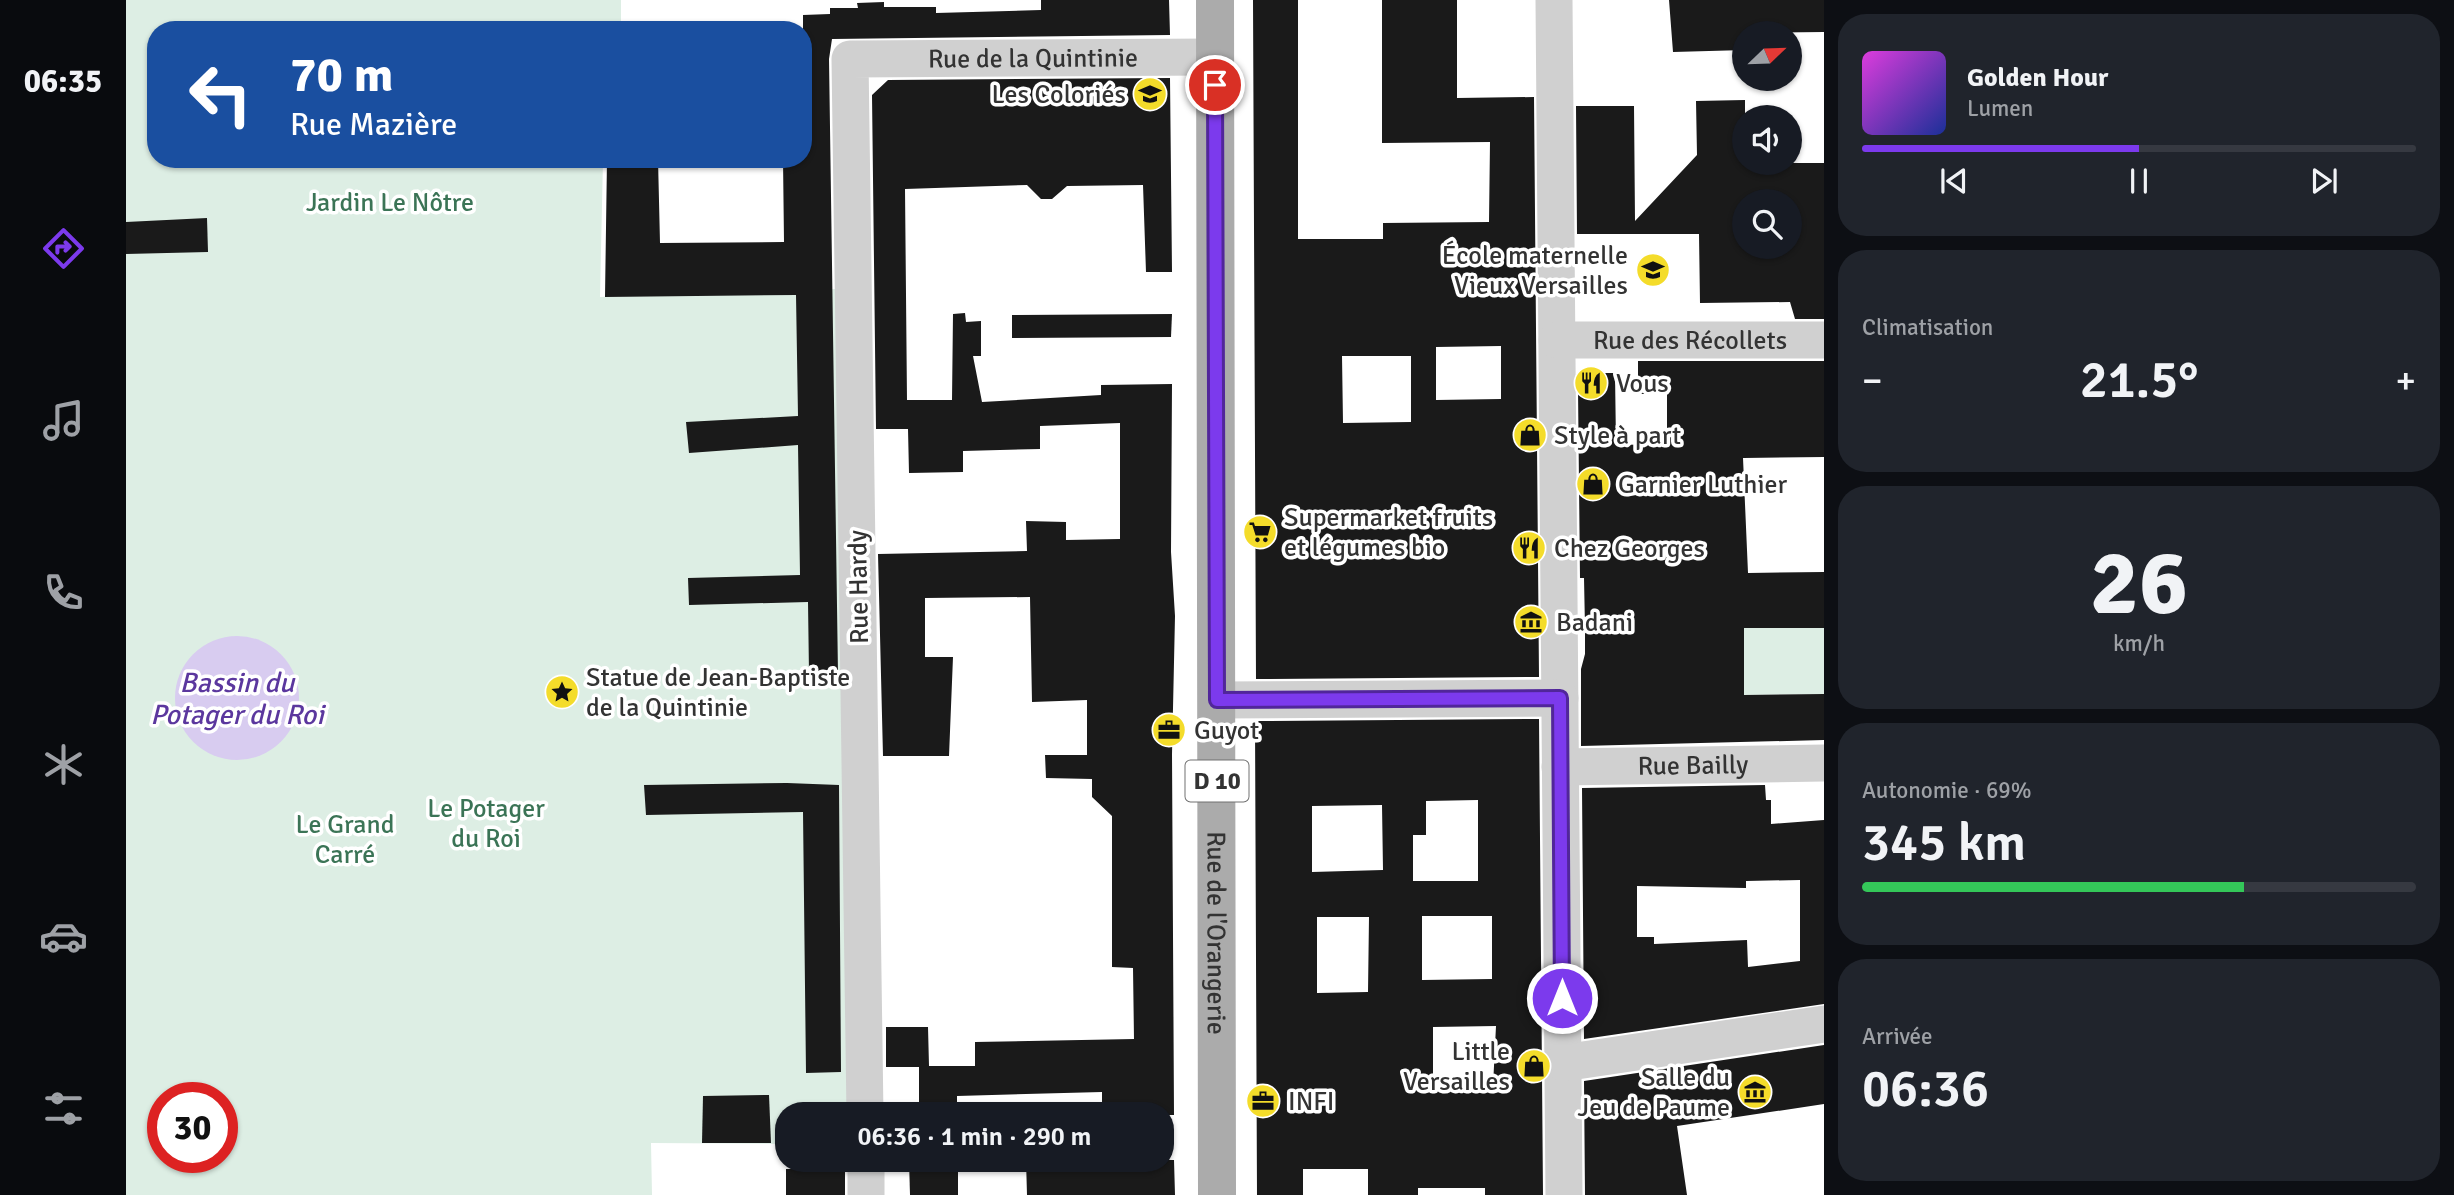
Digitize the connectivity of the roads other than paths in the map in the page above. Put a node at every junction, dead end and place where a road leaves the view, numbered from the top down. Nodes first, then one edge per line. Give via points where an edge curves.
1 (1215, 0) edge
2 (1554, 0) edge
3 (1215, 57) junction
4 (850, 59) joint
5 (1557, 340) junction
6 (1824, 340) edge
7 (1560, 698) junction
8 (1217, 700) junction
9 (1824, 763) edge
10 (1560, 767) junction
11 (1824, 1024) edge
12 (1563, 1063) junction
13 (865, 1102) edge
14 (866, 1172) edge
15 (866, 1195) edge
16 (1217, 1195) edge
17 (1564, 1195) edge

1 - 3 main road, Rue de l'Orangerie / D 10
2 - 5 street
3 - 4 street, Rue de la Quintinie
3 - 8 main road, Rue de l'Orangerie / D 10
4 - 13 street, Rue Hardy
5 - 6 street, Rue des Récollets
5 - 7 street
7 - 8 street
7 - 10 street
8 - 16 main road, Rue de l'Orangerie / D 10
9 - 10 street, Rue Bailly
10 - 12 street
11 - 12 street
12 - 17 street
14 - 15 street

